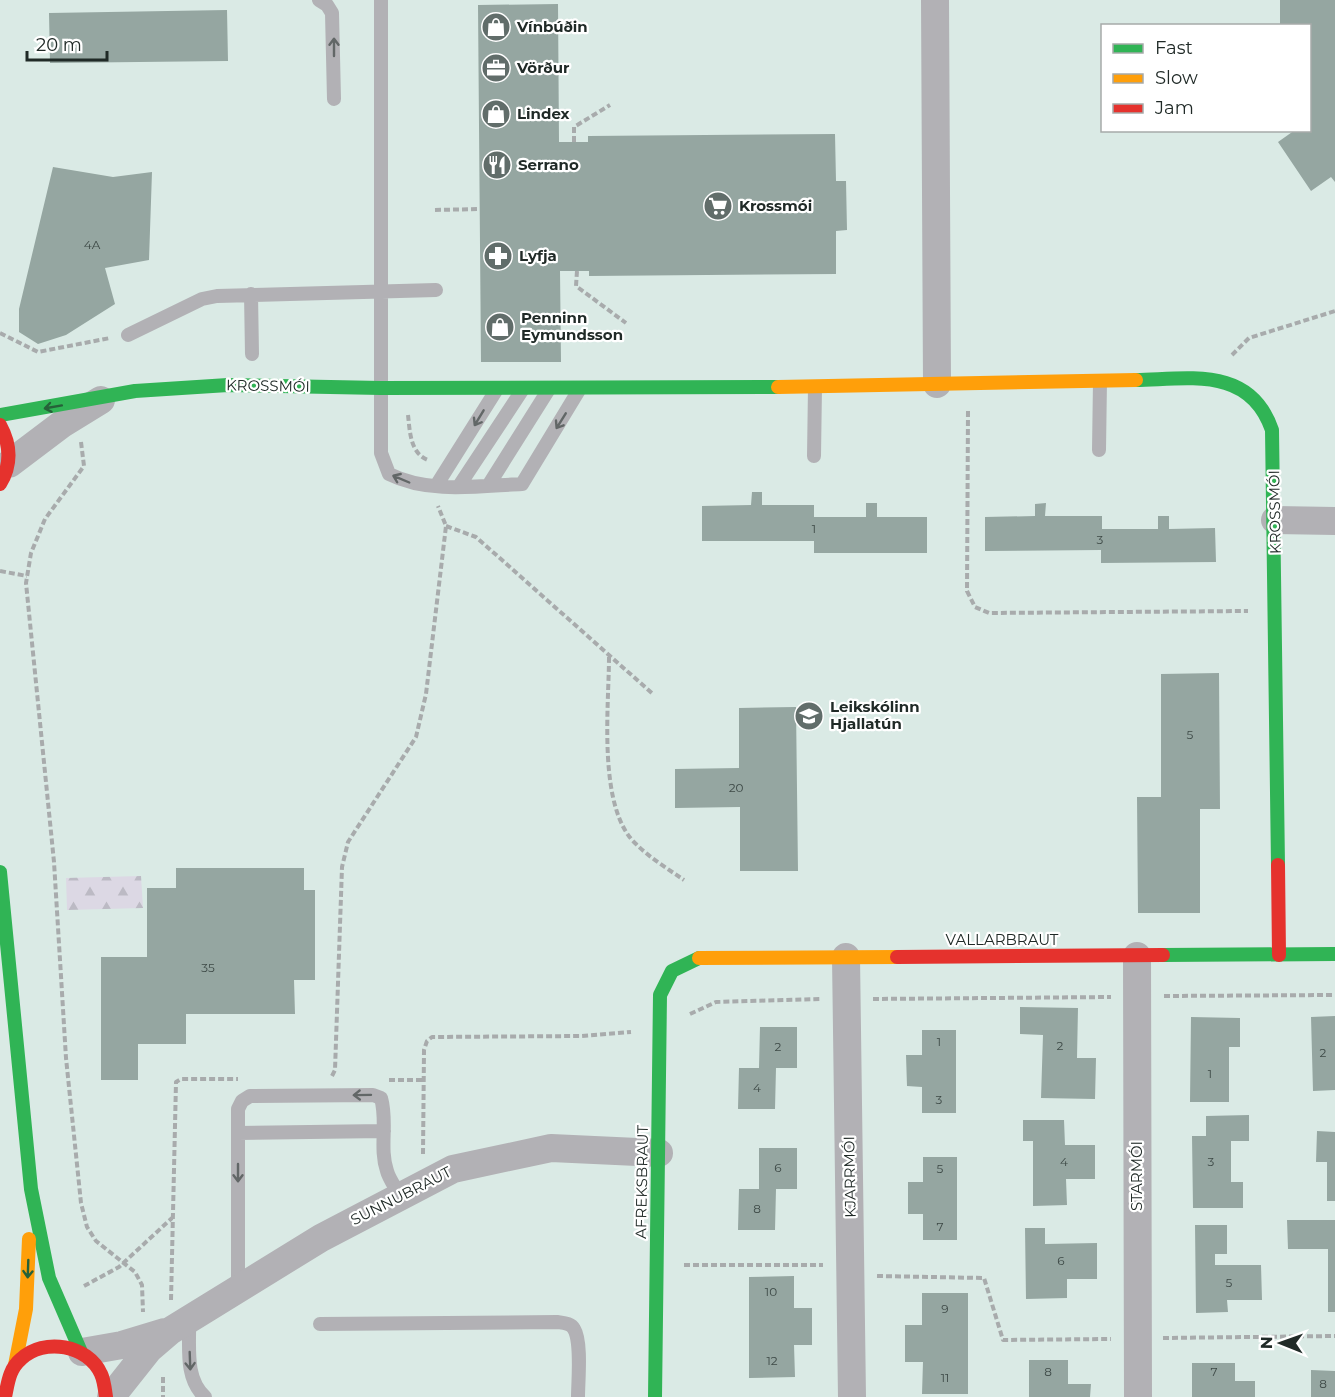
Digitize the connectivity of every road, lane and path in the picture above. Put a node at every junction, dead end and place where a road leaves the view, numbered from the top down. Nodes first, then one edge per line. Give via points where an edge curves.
1 (319, 0) edge
2 (381, 0) edge
3 (935, 0) edge
4 (334, 99) dead end
5 (610, 105) dead end
6 (574, 142) dead end
7 (479, 209) dead end
8 (435, 210) dead end
9 (577, 271) dead end
10 (436, 290) dead end
11 (381, 291) junction
12 (251, 294) junction
13 (1335, 311) edge
14 (626, 323) dead end
15 (0, 333) edge
16 (128, 334) joint
17 (252, 354) dead end
18 (1209, 379) junction
19 (1100, 381) junction
20 (937, 384) junction
21 (968, 384) junction
22 (498, 387) junction
23 (524, 387) junction
24 (550, 387) junction
25 (581, 387) junction
26 (815, 387) junction
27 (381, 388) junction
28 (411, 388) junction
29 (105, 398) junction
30 (0, 415) edge
31 (74, 416) junction
32 (0, 425) edge
33 (1099, 450) dead end
34 (814, 456) dead end
35 (436, 463) dead end
36 (5, 474) edge
37 (436, 486) junction
38 (459, 486) junction
39 (488, 486) junction
40 (1275, 520) junction
41 (1335, 521) edge
42 (446, 526) junction
43 (0, 571) edge
44 (27, 576) junction
45 (1276, 610) junction
46 (609, 656) junction
47 (654, 695) dead end
48 (0, 872) edge
49 (684, 880) dead end
50 (3, 934) edge
51 (1335, 954) edge
52 (1279, 955) junction
53 (1137, 956) junction
54 (846, 957) junction
55 (672, 971) joint
56 (1335, 995) edge
57 (1137, 996) junction
58 (847, 999) junction
59 (660, 1027) junction
60 (241, 1079) dead end
61 (325, 1079) dead end
62 (384, 1131) junction
63 (238, 1132) junction
64 (659, 1153) junction
65 (31, 1189) junction
66 (412, 1190) junction
67 (173, 1217) junction
68 (124, 1262) junction
69 (656, 1264) junction
70 (851, 1265) junction
71 (238, 1289) junction
72 (54, 1292) junction
73 (320, 1324) dead end
74 (163, 1334) junction
75 (1335, 1336) edge
76 (1138, 1338) junction
77 (81, 1352) junction
78 (7, 1382) edge
79 (106, 1397) edge
80 (111, 1397) edge
81 (163, 1397) edge
82 (205, 1397) edge
83 (578, 1397) edge
84 (655, 1397) edge
85 (852, 1397) edge
86 (1138, 1397) edge

4 -> 1 lane via 332,13
2 - 11 lane
3 - 20 street
5 - 6 path via 574,127
7 - 8 path
9 - 14 path via 576,286
10 - 11 lane
11 - 12 lane
11 - 27 lane
12 - 16 lane via 202,299
12 - 17 lane
13 - 18 path via 1250,338
15 - 16 path via 38,352
18 - 19 street, KROSSMÓI
18 - 40 street, KROSSMÓI via 1245,390 1270,419
19 - 21 street, KROSSMÓI
19 - 33 lane
20 - 21 street, KROSSMÓI
20 - 26 street, KROSSMÓI
21 - 45 path via 967,591 975,607 989,613
22 - 23 street, KROSSMÓI
22 - 28 street, KROSSMÓI
22 -> 37 lane
23 - 24 street, KROSSMÓI
23 - 38 lane
24 - 25 street, KROSSMÓI
24 - 39 lane
25 - 26 street, KROSSMÓI
25 -> 39 lane via 522,484
26 - 34 lane
27 - 28 street, KROSSMÓI
27 - 29 street, KROSSMÓI via 168,387
37 -> 27 lane via 407,483 389,474 381,453
28 - 35 path via 411,440 417,453
29 -> 30 street, KROSSMÓI
29 - 31 street, KROSSMÓI
31 - 36 street, KROSSMÓI
31 - 44 path via 84,466 45,519 31,552
32 - 36 street via 8,442
37 - 38 lane
37 - 42 path via 438,508
38 - 39 lane
40 - 41 street
40 - 45 street, KROSSMÓI
42 - 46 path via 476,537
42 - 61 path via 426,694 416,737 348,842 342,867 335,1070
43 - 44 path
44 - 68 path via 81,1203 87,1227 96,1241
45 - 52 street, KROSSMÓI
46 - 47 path
46 - 49 path via 609,757 616,815 634,843
48 - 50 street
50 - 65 street
51 - 52 street, VALLARBRAUT
52 - 53 street, VALLARBRAUT
53 - 54 street, VALLARBRAUT
53 - 57 street, STARMÓI
54 - 55 street, VALLARBRAUT via 699,958
54 - 58 street, KJARRMÓI
55 - 59 street, AFREKSBRAUT via 660,994
56 - 57 path
57 - 58 path
57 - 76 street, STARMÓI
58 - 59 path via 716,1002
58 - 70 street, KJARRMÓI
59 - 64 street, AFREKSBRAUT
59 - 66 path via 581,1036 432,1037 424,1050
60 - 67 path via 176,1082
62 - 63 lane
62 -> 63 lane via 384,1107 381,1098 373,1095 250,1096 238,1109
62 - 66 lane via 387,1172
63 -> 71 lane
64 - 66 street, SUNNUBRAUT via 551,1148 453,1169
64 - 69 street, AFREKSBRAUT
65 - 72 street
65 -> 78 street via 26,1309
66 - 71 street, SUNNUBRAUT via 321,1238
67 - 68 path
67 - 74 path
68 - 72 path via 83,1287
68 - 74 path via 135,1272
69 - 70 path
69 - 84 street, AFREKSBRAUT
70 - 76 path via 879,1277 984,1278 1003,1340
70 - 85 street, KJARRMÓI
71 - 74 street, SUNNUBRAUT
72 - 77 street
73 - 83 lane via 568,1324 577,1339
74 - 77 street, SUNNUBRAUT
74 - 80 street, SUNNUBRAUT
74 - 81 path
74 -> 82 lane
75 - 76 path
76 - 86 street, STARMÓI
77 - 78 street via 53,1345 39,1348 26,1354
77 - 79 street via 102,1375

